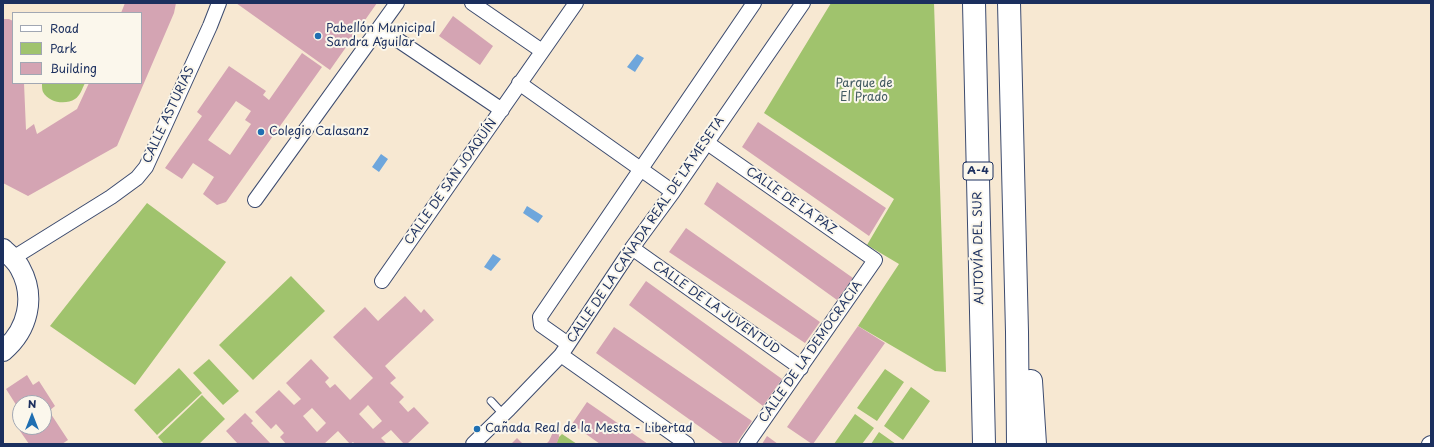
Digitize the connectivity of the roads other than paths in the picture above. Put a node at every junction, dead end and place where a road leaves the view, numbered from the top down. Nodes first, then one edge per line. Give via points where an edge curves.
1 (219, 3) edge
2 (397, 3) edge
3 (472, 3) edge
4 (576, 3) edge
5 (754, 3) edge
6 (803, 3) edge
7 (974, 3) edge
8 (1010, 3) edge
9 (380, 28) junction
10 (542, 51) junction
11 (519, 83) junction
12 (502, 110) junction
13 (706, 142) junction
14 (642, 169) junction
15 (673, 192) junction
16 (255, 200) dead end
17 (632, 248) junction
18 (8, 254) edge
19 (875, 260) joint
20 (382, 281) dead end
21 (1018, 332) junction
22 (981, 338) junction
23 (564, 349) junction
24 (3, 351) edge
25 (801, 368) junction
26 (491, 401) dead end
27 (503, 414) junction
28 (472, 444) edge
29 (687, 444) edge
30 (747, 444) edge
31 (969, 444) edge
32 (984, 444) edge
33 (1018, 444) edge
34 (1035, 444) edge

1 - 18 street, CALLE ASTURIAS via 146,167 137,178 111,197
2 - 9 street
3 - 10 street
4 - 10 street, CALLE DE SAN JOAQUÍN
5 - 14 street
6 - 13 street, CALLE DE LA CAÑADA REAL DE LA MESETA
7 - 22 highway, AUTOVÍA DEL SUR / A-4
8 - 21 highway
9 - 12 street
9 - 16 street
10 - 11 street, CALLE DE SAN JOAQUÍN
11 - 12 street, CALLE DE SAN JOAQUÍN
11 - 14 street
12 - 20 street, CALLE DE SAN JOAQUÍN
13 - 15 street, CALLE DE LA CAÑADA REAL DE LA MESETA
13 - 19 street, CALLE DE LA PAZ
14 - 15 street
14 - 23 street via 540,317 541,325
15 - 17 street, CALLE DE LA CAÑADA REAL DE LA MESETA
17 - 23 street, CALLE DE LA CAÑADA REAL DE LA MESETA
17 - 25 street, CALLE DE LA JUVENTUD
18 - 24 main road via 20,267 29,297 23,327 12,344
19 - 25 street, CALLE DE LA DEMOCRACIA
21 - 33 highway
21 - 34 highway via 1031,375
22 - 31 highway via 968,418
22 - 32 highway, AUTOVÍA DEL SUR / A-4
23 - 27 street, CALLE DE LA CAÑADA REAL DE LA MESETA
23 - 29 street
25 - 30 street, CALLE DE LA DEMOCRACIA
26 - 27 lane
27 - 28 street, CALLE DE LA CAÑADA REAL DE LA MESETA

